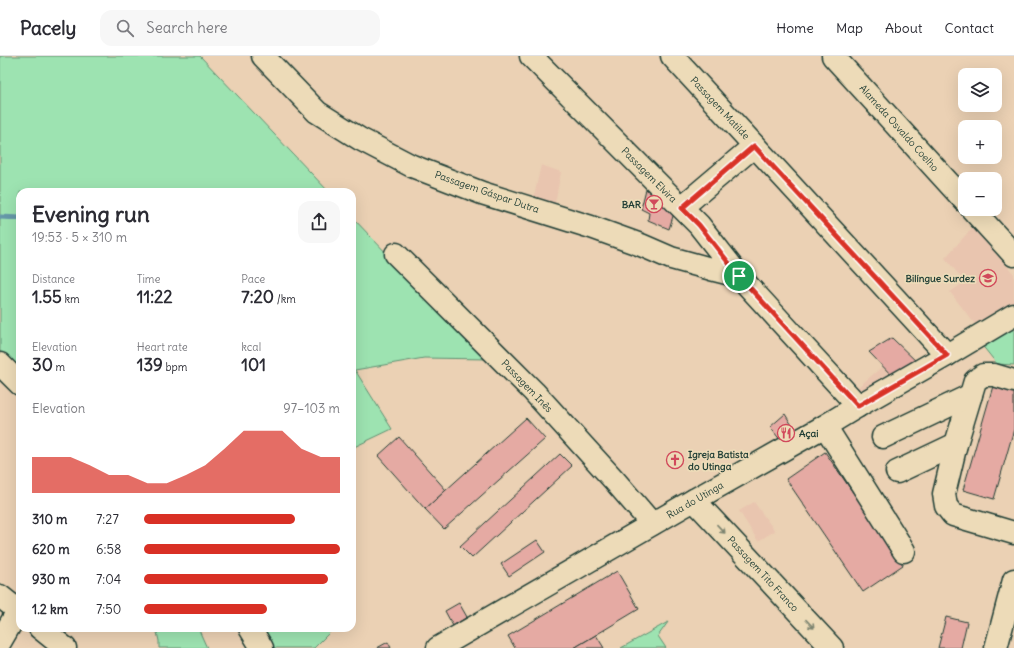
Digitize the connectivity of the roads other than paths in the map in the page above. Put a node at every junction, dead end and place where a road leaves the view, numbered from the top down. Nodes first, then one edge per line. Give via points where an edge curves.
1 (263, 56) edge
2 (531, 56) edge
3 (672, 56) edge
4 (833, 56) edge
5 (754, 146) junction
6 (958, 193) edge
7 (682, 208) junction
8 (978, 216) edge
9 (396, 254) dead end
10 (1014, 255) edge
11 (739, 276) junction
12 (1014, 315) edge
13 (947, 355) junction
14 (0, 364) edge
15 (16, 380) edge
16 (1014, 380) edge
17 (971, 395) junction
18 (858, 406) junction
19 (825, 426) junction
20 (883, 437) dead end
21 (956, 444) junction
22 (897, 472) dead end
23 (694, 500) junction
24 (652, 524) junction
25 (1014, 533) edge
26 (904, 551) dead end
27 (1014, 580) edge
28 (0, 596) edge
29 (16, 609) edge
30 (16, 616) edge
31 (45, 632) edge
32 (252, 632) edge
33 (0, 642) edge
34 (66, 648) edge
35 (262, 648) edge
36 (438, 648) edge
37 (832, 648) edge
38 (996, 648) edge

1 - 11 main road, Passagem Gáspar Dutra via 317,112 360,139 412,166 482,193 591,227 671,258
2 - 7 main road, Passagem Elvira
3 - 5 main road, Passagem Matilde
4 - 6 main road, Alameda Osvaldo Coelho
5 - 7 main road
5 - 13 main road, Passagem Matilde
7 - 11 main road, Passagem Elvira via 699,225
8 - 10 main road
9 - 24 main road, Passagem Inês via 534,392
11 - 18 main road, Passagem Elvira
12 - 13 main road, Rua do Utinga
13 - 18 main road, Rua do Utinga
14 - 15 main road
16 - 17 main road via 983,375 974,381
17 - 20 main road
17 - 21 main road
18 - 19 main road, Rua do Utinga
19 - 23 main road, Rua do Utinga
19 - 26 main road
21 - 22 main road
21 - 25 main road via 944,494 946,506 953,514
23 - 24 main road, Rua do Utinga
23 -> 37 main road, Passagem Tito Franco
24 - 36 main road, Rua do Utinga
27 - 38 main road
28 - 29 main road
30 - 33 main road
31 - 34 main road
32 - 35 main road

